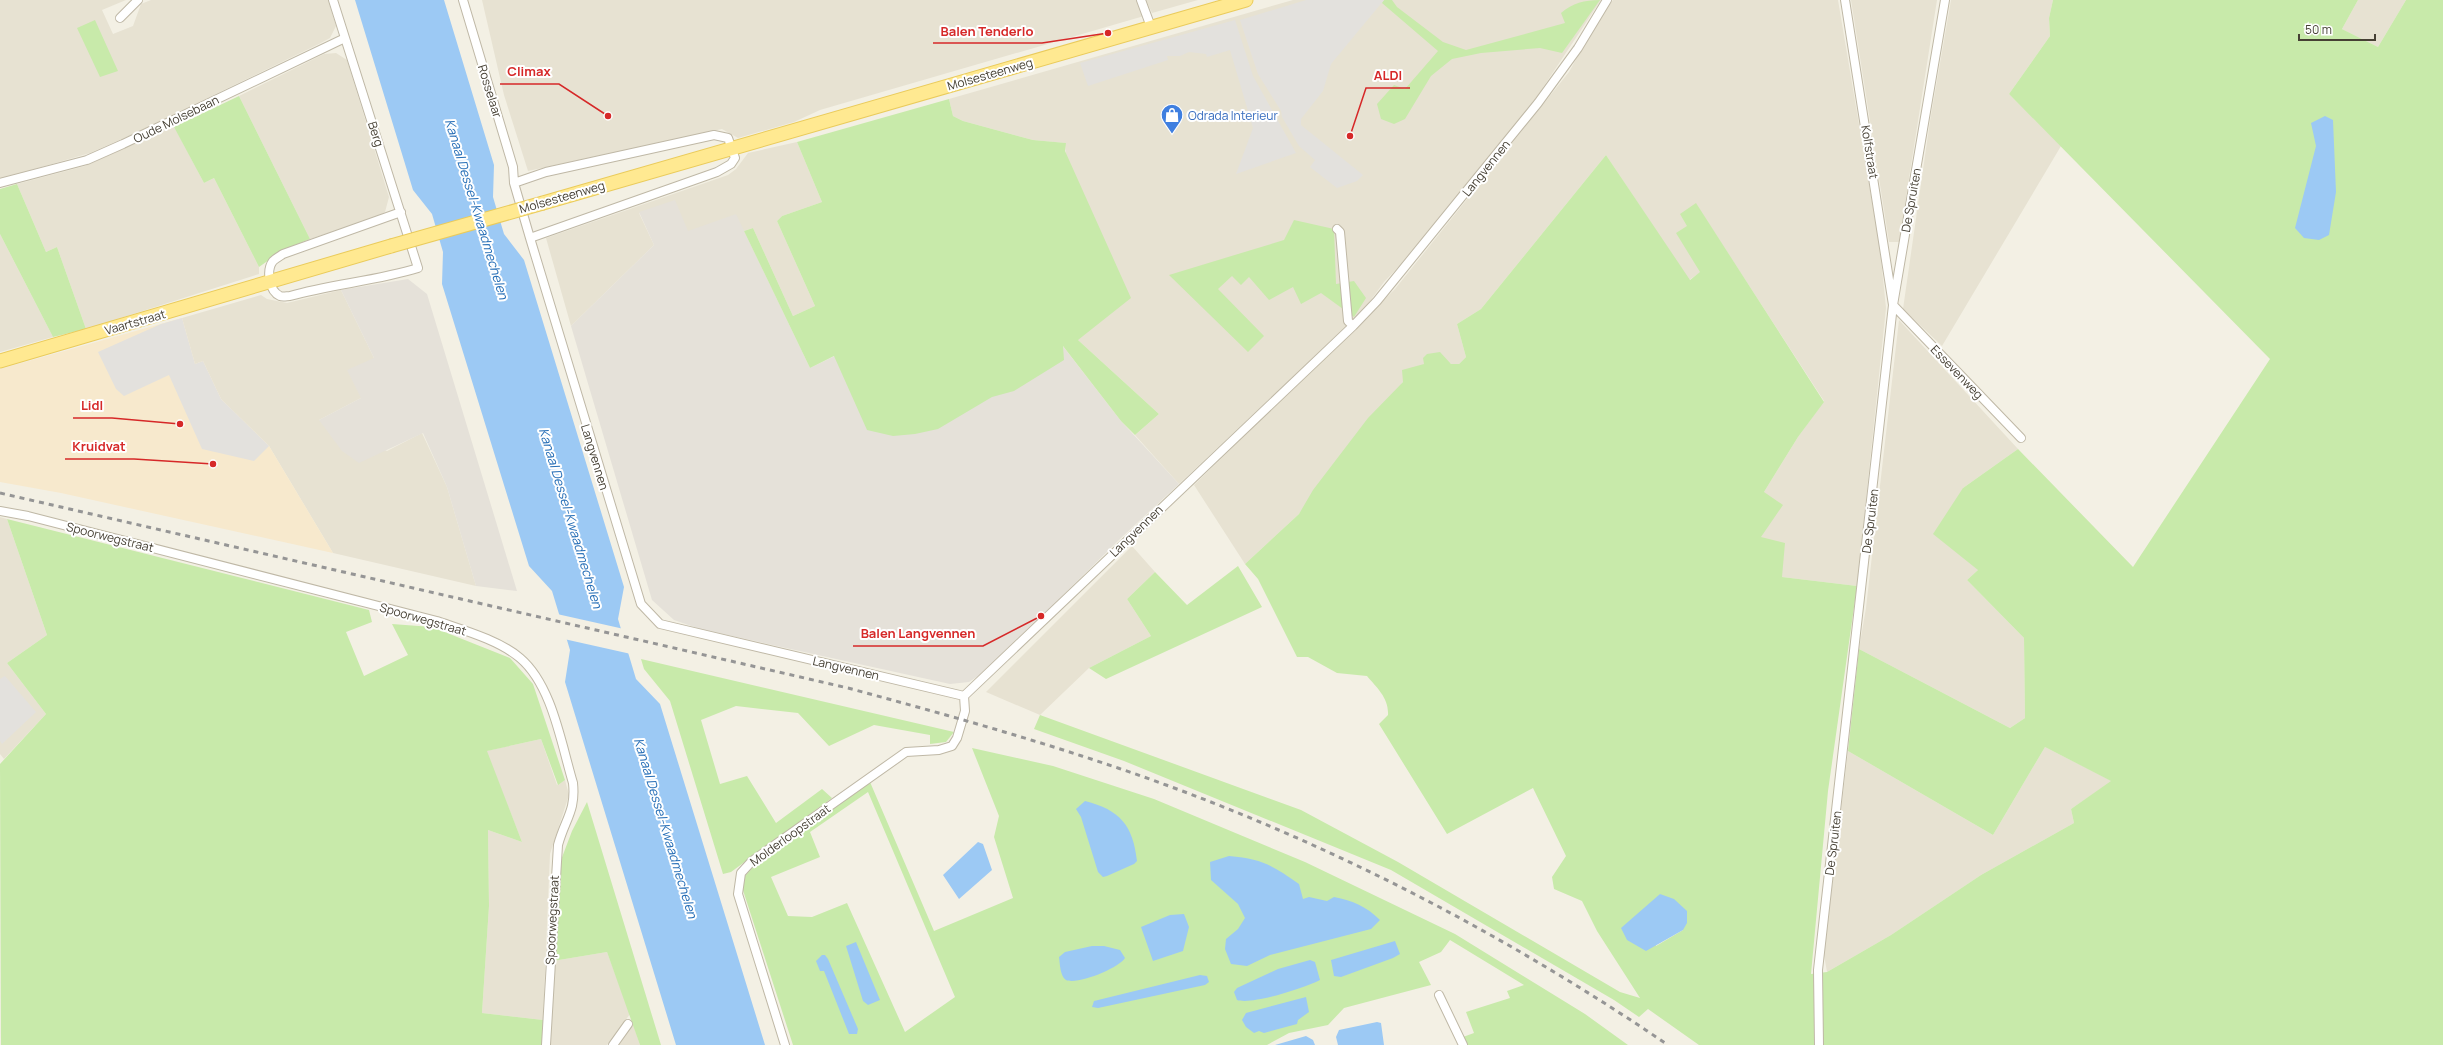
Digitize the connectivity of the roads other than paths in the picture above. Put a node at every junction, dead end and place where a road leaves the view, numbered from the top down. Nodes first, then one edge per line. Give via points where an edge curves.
1 (138, 0) edge
2 (333, 0) edge
3 (463, 0) edge
4 (1141, 0) edge
5 (1246, 0) edge
6 (1607, 0) edge
7 (1845, 0) edge
8 (1945, 0) edge
9 (120, 18) dead end
10 (1151, 27) junction
11 (345, 38) junction
12 (733, 148) junction
13 (0, 183) edge
14 (514, 183) junction
15 (401, 212) junction
16 (1337, 229) dead end
17 (530, 238) junction
18 (392, 246) joint
19 (270, 282) junction
20 (1893, 305) junction
21 (1353, 326) junction
22 (0, 361) edge
23 (2021, 438) dead end
24 (0, 511) edge
25 (964, 696) junction
26 (1439, 995) dead end
27 (628, 1024) dead end
28 (546, 1045) edge
29 (613, 1045) edge
30 (784, 1045) edge
31 (1463, 1045) edge
32 (1820, 1045) edge

1 - 9 street
2 - 11 street, Berg
3 - 14 street, Rosselaar via 513,167
4 - 10 street
5 - 10 main road, Molsesteenweg
6 - 21 street, Langvennen via 1575,52 1538,103 1397,278
7 - 20 street, Kolfstraat
8 - 20 street, De Spruiten
10 - 12 main road, Molsesteenweg
11 - 13 street, Oude Molsebaan via 116,148 87,160
11 - 15 street, Berg
12 - 14 street, Molsesteenweg via 728,138 714,135 546,172
12 - 17 street, Molsesteenweg via 735,158 731,164 717,172
12 - 18 main road, Molsesteenweg, bridge
14 - 17 street, Langvennen
15 - 19 street via 284,254 273,261 269,269
15 - 19 street, Berg via 418,268 389,277 357,281 290,296 280,296
16 - 21 street via 1340,232 1348,321
17 - 25 street, Langvennen via 637,596 649,615 660,624
18 - 19 main road, Vaartstraat
19 - 22 main road, Vaartstraat
20 - 23 street, Essevenweg
20 - 32 street, De Spruiten via 1818,970
21 - 25 street, Langvennen
24 - 28 street, Spoorwegstraat via 437,621 475,634 519,657 545,690 575,798 558,844
25 - 30 street, Molderloopstraat via 965,711 952,746 939,750 906,752 752,861 741,873 738,894
26 - 31 street
27 - 29 street

